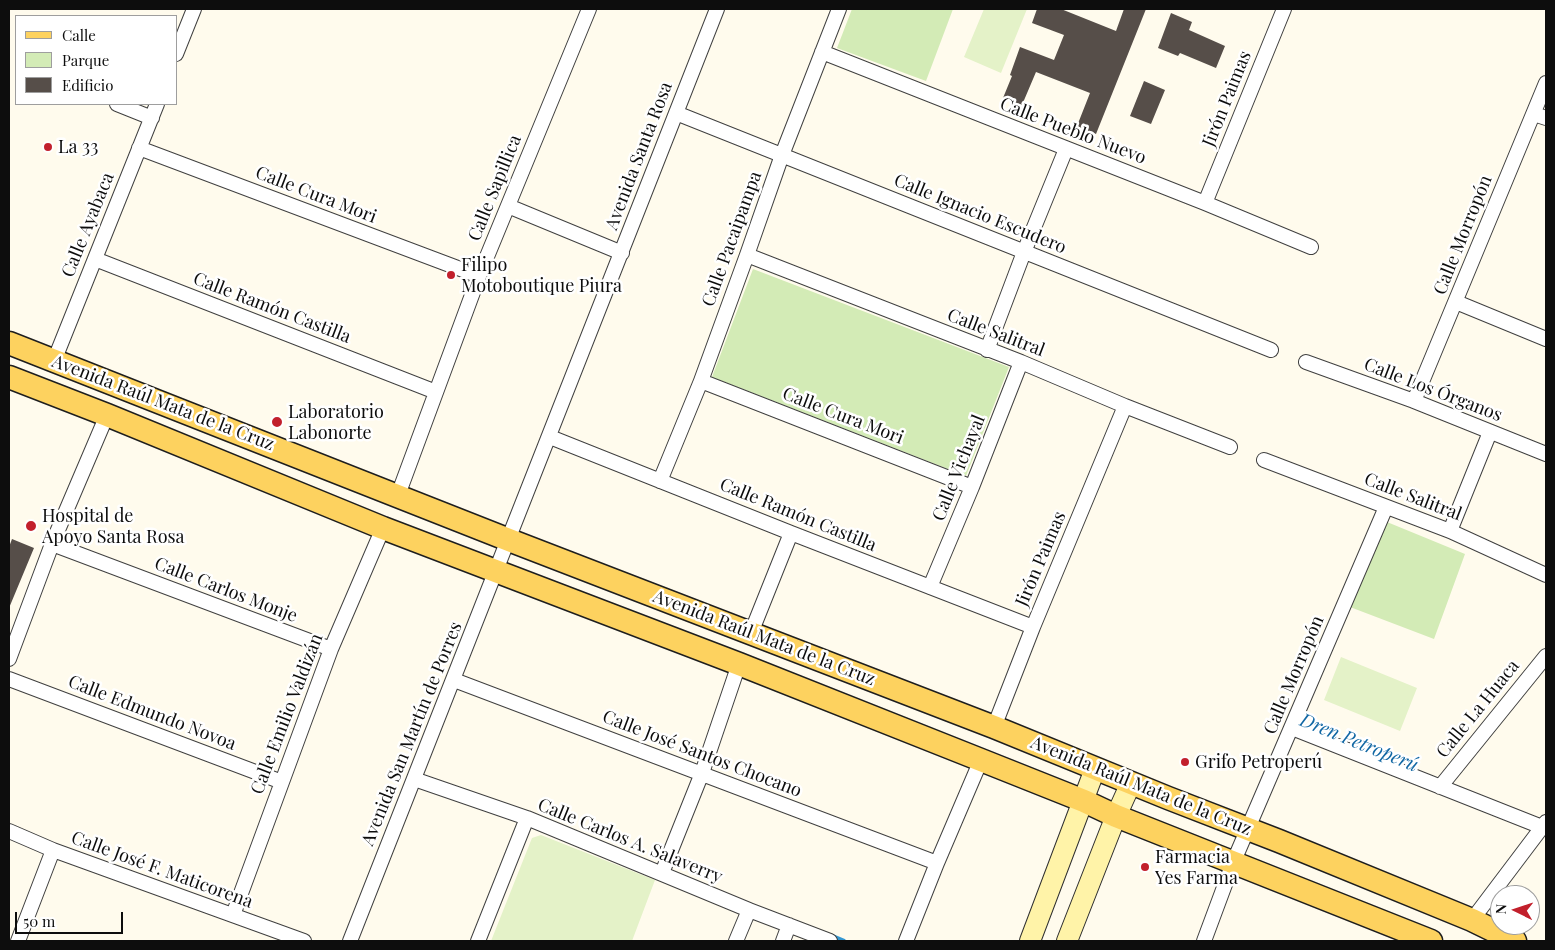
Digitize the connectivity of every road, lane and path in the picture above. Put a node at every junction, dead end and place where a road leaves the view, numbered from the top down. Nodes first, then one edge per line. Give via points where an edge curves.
1 (194, 9) edge
2 (589, 9) edge
3 (717, 9) edge
4 (839, 9) edge
5 (1284, 9) edge
6 (178, 49) edge
7 (822, 52) junction
8 (1546, 83) edge
9 (120, 105) edge
10 (157, 105) edge
11 (676, 113) junction
12 (1540, 116) edge
13 (152, 118) junction
14 (139, 148) junction
15 (1066, 149) junction
16 (782, 155) junction
17 (1205, 203) junction
18 (508, 206) junction
19 (1311, 247) dead end
20 (1024, 252) junction
21 (622, 253) junction
22 (748, 255) junction
23 (95, 259) junction
24 (479, 276) junction
25 (1456, 302) junction
26 (1546, 339) edge
27 (9, 343) edge
28 (987, 350) junction
29 (1271, 350) dead end
30 (54, 361) junction
31 (1021, 362) junction
32 (1306, 362) dead end
33 (9, 377) edge
34 (701, 380) junction
35 (436, 392) junction
36 (1414, 401) junction
37 (1125, 406) junction
38 (107, 415) junction
39 (1490, 432) junction
40 (550, 437) junction
41 (1230, 447) dead end
42 (1546, 454) edge
43 (1264, 460) dead end
44 (660, 480) junction
45 (972, 487) junction
46 (398, 495) junction
47 (1386, 507) junction
48 (383, 528) junction
49 (1450, 531) junction
50 (791, 533) junction
51 (509, 540) junction
52 (52, 544) junction
53 (497, 570) junction
54 (1546, 575) edge
55 (930, 587) junction
56 (1033, 627) junction
57 (751, 632) junction
58 (331, 649) junction
59 (1546, 656) edge
60 (9, 659) edge
61 (739, 664) junction
62 (9, 678) edge
63 (454, 680) junction
64 (994, 727) junction
65 (1292, 728) junction
66 (981, 760) junction
67 (1095, 769) junction
68 (702, 773) junction
69 (414, 779) junction
70 (282, 782) junction
71 (1131, 783) junction
72 (1440, 787) junction
73 (1084, 801) junction
74 (1116, 816) junction
75 (527, 818) junction
76 (1544, 825) edge
77 (1248, 829) junction
78 (9, 831) edge
79 (53, 850) junction
80 (937, 863) junction
81 (1233, 863) junction
82 (662, 873) junction
83 (749, 910) junction
84 (232, 915) junction
85 (1472, 920) junction
86 (789, 926) junction
87 (18, 941) edge
88 (304, 941) edge
89 (350, 941) edge
90 (478, 941) edge
91 (736, 941) edge
92 (783, 941) edge
93 (830, 941) edge
94 (906, 941) edge
95 (1030, 941) edge
96 (1067, 941) edge
97 (1204, 941) edge
98 (1431, 941) edge
99 (1515, 941) edge

1 - 6 street
2 - 18 street, Calle Sapillica
3 - 11 street, Avenida Santa Rosa
4 - 7 street, Calle Pacaipampa
5 - 17 street, Jirón Paimas
7 - 15 street, Calle Pueblo Nuevo
7 - 16 street, Calle Pacaipampa
8 - 12 street, Calle Morropón
9 - 13 street
10 - 13 street, Calle Ayabaca
11 - 16 street, Calle Ignacio Escudero
11 - 21 street, Avenida Santa Rosa
12 - 25 street, Calle Morropón
13 - 14 street, Calle Ayabaca
14 - 23 street, Calle Ayabaca
14 - 24 street, Calle Cura Mori
15 - 17 street, Calle Pueblo Nuevo
15 - 20 street
16 - 20 street, Calle Ignacio Escudero
16 - 22 street, Calle Pacaipampa
17 - 19 street, Calle Pueblo Nuevo
18 - 21 street
18 - 24 street, Calle Sapillica
20 - 28 street
20 - 29 street, Calle Ignacio Escudero
21 - 40 street, Avenida Santa Rosa
22 - 28 street, Calle Salitral
22 - 34 street, Calle Pacaipampa
23 - 30 street, Calle Ayabaca
23 - 35 street, Calle Ramón Castilla
24 - 35 street, Calle Sapillica
25 - 26 street
25 - 36 street, Calle Morropón
27 - 30 main road, Avenida Raúl Mata de la Cruz
28 - 31 street, Calle Salitral
30 - 46 main road, Avenida Raúl Mata de la Cruz
31 - 37 street, Calle Salitral
31 - 45 street, Calle Vichayal
32 - 36 street, Calle Los Órganos
33 - 38 main road, Avenida Raúl Mata de la Cruz
34 - 44 street, Calle Pacaipampa
34 - 45 street, Calle Cura Mori
35 - 46 street, Calle Sapillica
36 - 39 street, Calle Los Órganos
37 - 41 street, Calle Salitral
37 - 56 street, Jirón Paimas
38 - 48 main road, Avenida Raúl Mata de la Cruz
38 - 52 street
39 - 42 street, Calle Los Órganos
39 - 49 street
40 - 44 street, Calle Ramón Castilla
40 - 51 street, Avenida Santa Rosa
43 - 47 street, Calle Salitral
44 - 50 street, Calle Ramón Castilla
45 - 55 street, Calle Vichayal
46 - 51 main road, Avenida Raúl Mata de la Cruz
47 - 49 street, Calle Salitral
47 - 65 street, Calle Morropón
48 - 53 main road, Avenida Raúl Mata de la Cruz
48 - 58 street, Calle Emilio Valdizán
49 - 54 street, Calle Salitral
50 - 55 street, Calle Ramón Castilla
50 - 57 street
51 - 53 street, Avenida San Martín de Porres
51 - 57 main road, Avenida Raúl Mata de la Cruz
52 - 58 street, Calle Carlos Monje
52 - 60 street
53 - 61 main road, Avenida Raúl Mata de la Cruz
53 - 63 street, Avenida San Martín de Porres
55 - 56 street, Calle Ramón Castilla
56 - 64 street, Jirón Paimas
57 - 64 main road, Avenida Raúl Mata de la Cruz
58 - 70 street, Calle Emilio Valdizán
59 - 72 street, Calle La Huaca
61 - 66 main road, Avenida Raúl Mata de la Cruz
61 - 68 street
62 - 70 street, Calle Edmundo Novoa
63 - 68 street, Calle José Santos Chocano
63 - 69 street, Avenida San Martín de Porres
64 - 67 main road, Avenida Raúl Mata de la Cruz
65 - 72 street
65 - 77 street, Calle Morropón
66 - 73 main road, Avenida Raúl Mata de la Cruz
66 - 80 street
67 - 71 main road, Avenida Raúl Mata de la Cruz
67 - 73 street
68 - 80 street, Calle José Santos Chocano
68 - 82 street
69 - 75 street, Calle Carlos A. Salaverry
69 - 89 street, Avenida San Martín de Porres
70 - 84 street, Calle Emilio Valdizán
71 - 74 street
71 - 77 main road, Avenida Raúl Mata de la Cruz
72 - 76 street
73 - 74 main road, Avenida Raúl Mata de la Cruz
73 - 95 street
74 - 81 main road, Avenida Raúl Mata de la Cruz
74 - 96 street
75 - 82 street, Calle Carlos A. Salaverry
75 - 90 street
76 - 85 street
77 - 81 street, Calle Morropón
77 - 85 main road, Avenida Raúl Mata de la Cruz
78 - 79 street, Calle José F. Maticorena
79 - 84 street, Calle José F. Maticorena
79 - 87 street
80 - 94 street
81 - 97 street, Calle Morropón
81 - 98 main road, Avenida Raúl Mata de la Cruz
82 - 83 street, Calle Carlos A. Salaverry
83 - 86 street, Calle Carlos A. Salaverry
83 - 91 street
84 - 88 street, Calle José F. Maticorena
85 - 99 main road, Avenida Raúl Mata de la Cruz
86 - 92 street
86 - 93 street, Calle Carlos A. Salaverry

